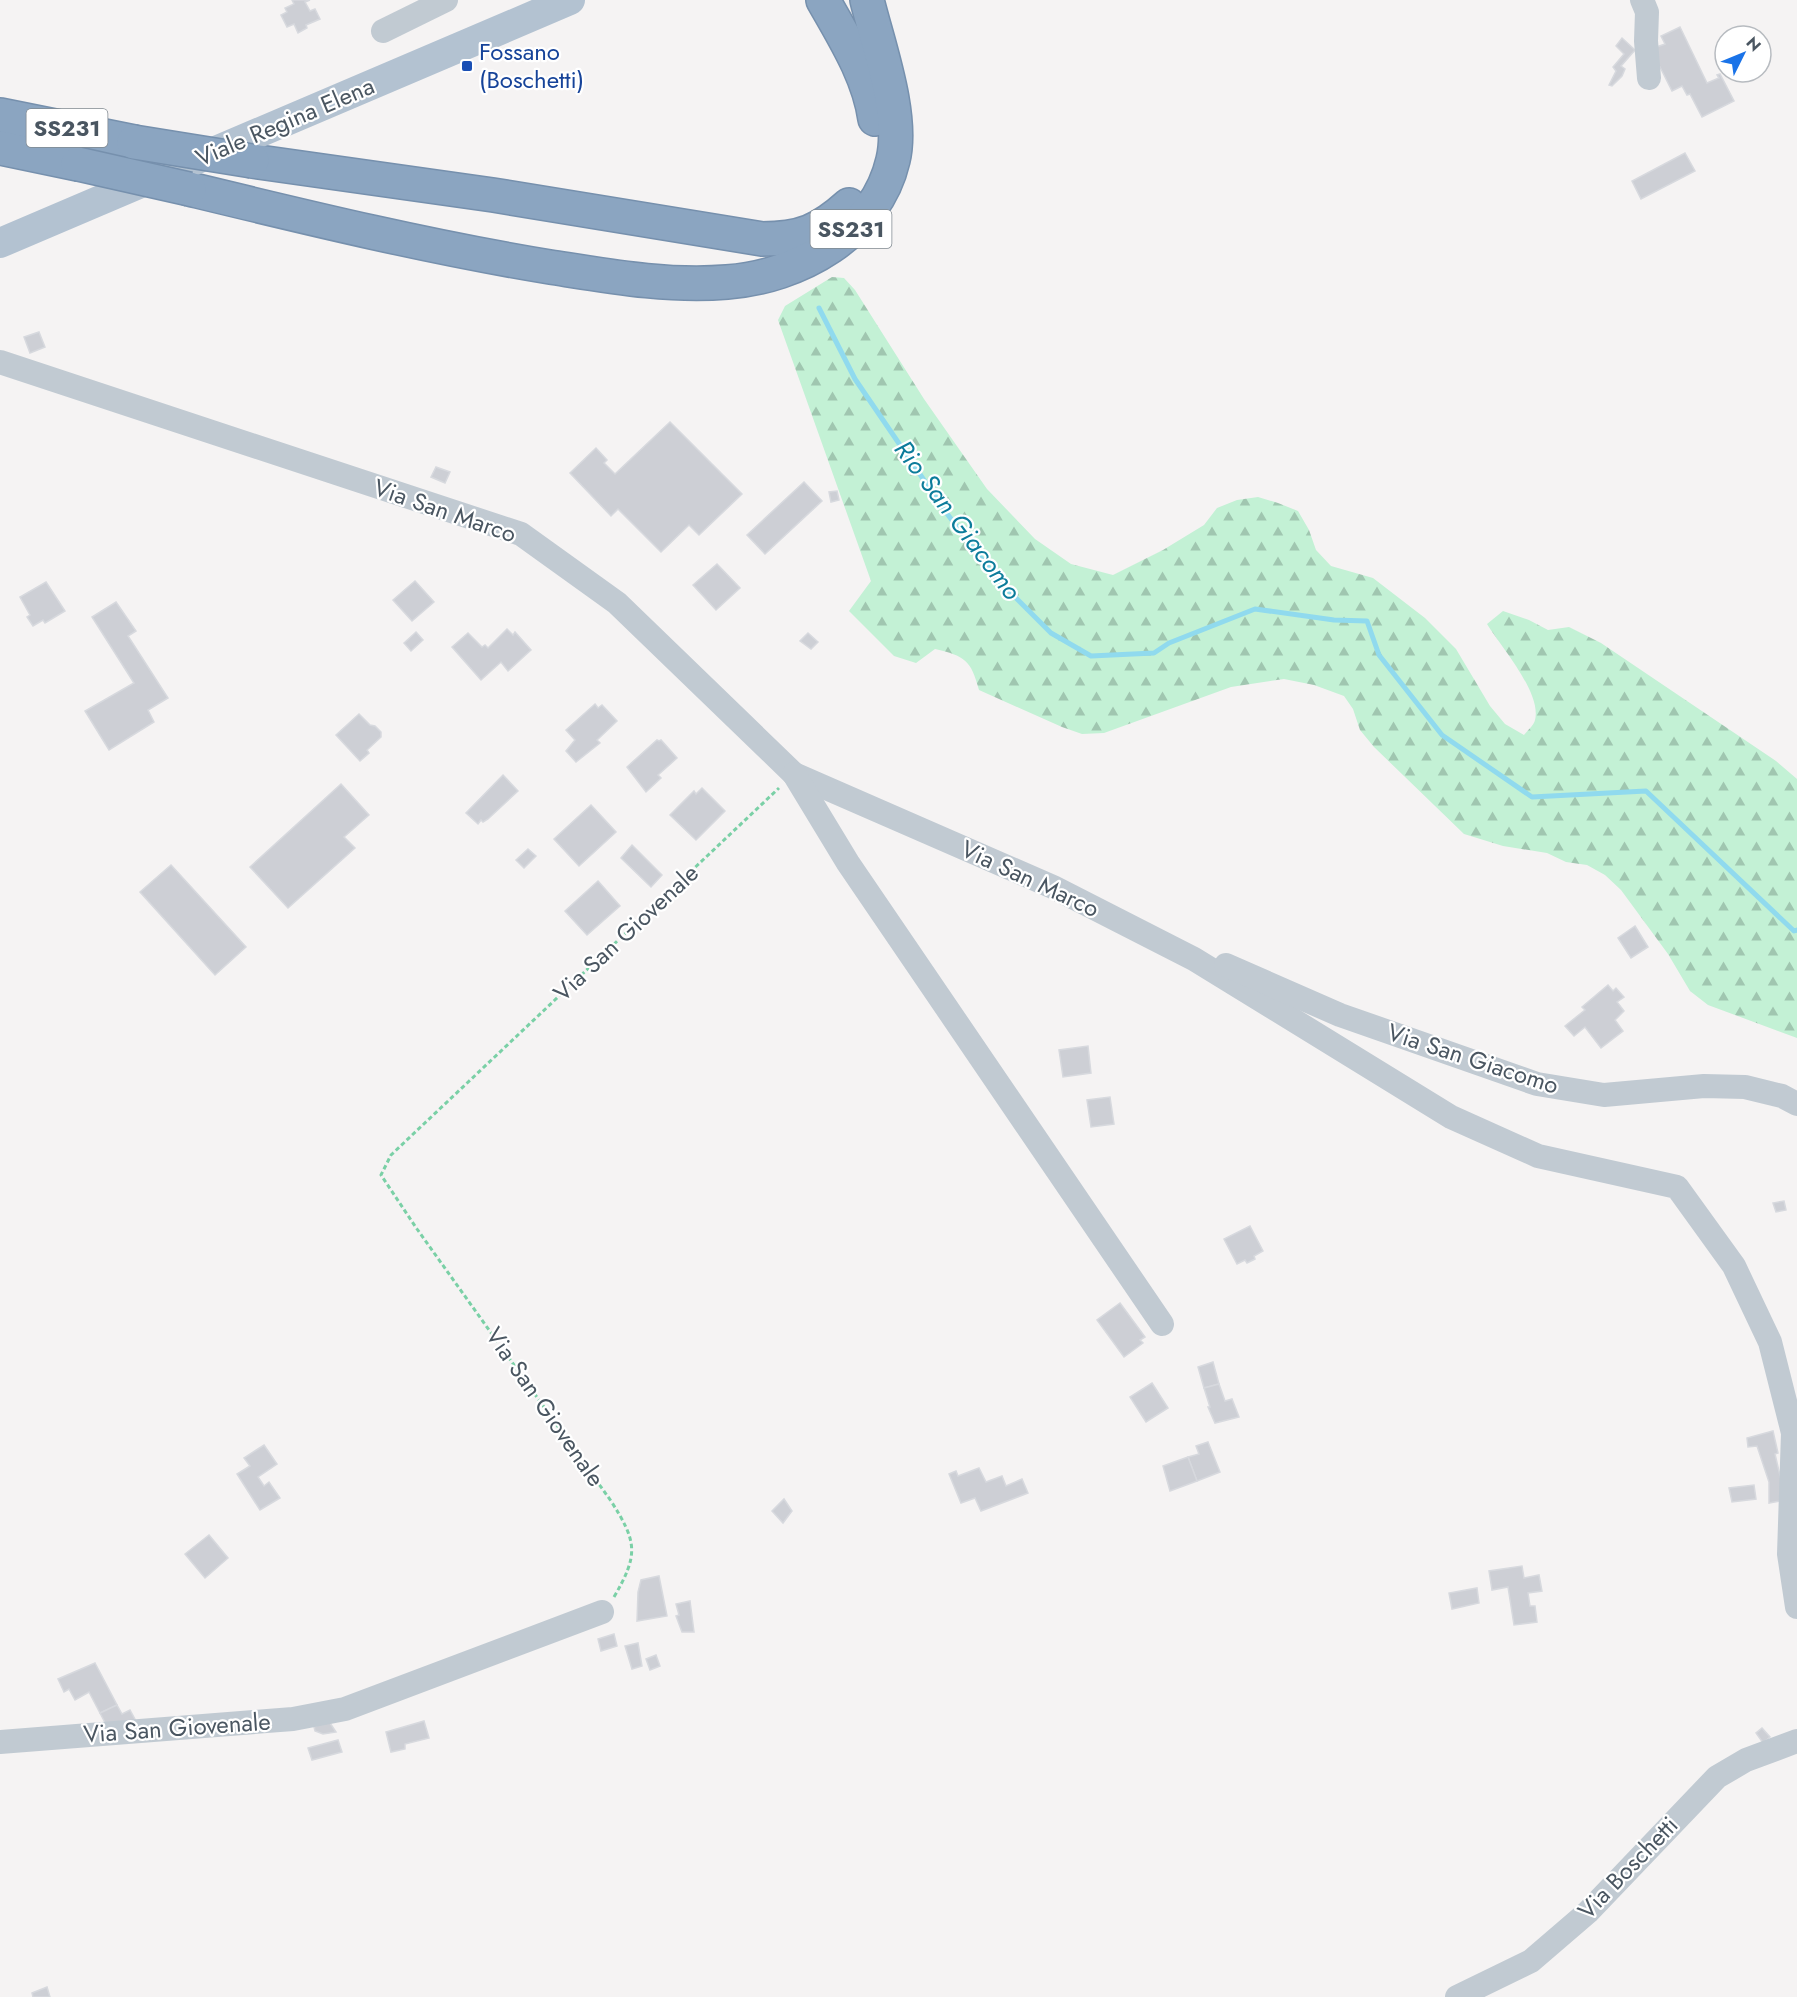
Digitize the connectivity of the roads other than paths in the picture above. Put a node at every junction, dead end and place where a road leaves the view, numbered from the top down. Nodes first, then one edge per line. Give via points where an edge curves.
1 (447, 0) edge
2 (570, 0) edge
3 (823, 0) edge
4 (867, 0) edge
5 (1642, 0) edge
6 (383, 31) dead end
7 (1649, 78) dead end
8 (0, 115) edge
9 (0, 148) edge
10 (0, 243) edge
11 (0, 362) edge
12 (794, 774) junction
13 (1194, 959) junction
14 (1797, 1104) edge
15 (1162, 1324) dead end
16 (1797, 1607) edge
17 (602, 1612) road end
18 (1797, 1741) edge
19 (0, 1742) edge
20 (1488, 1990) edge
21 (1458, 1997) edge

1 - 6 street
2 - 10 main road, Viale Regina Elena
3 - 8 highway, SS231, bridge via 867,88 876,128 875,155 862,188 849,204 833,219 802,236 786,239 738,236 252,160
4 - 9 highway, SS231, bridge via 892,97 896,139 894,160 878,198 833,245 811,260 791,269 728,282 619,278 466,253
5 - 7 street via 1647,12
11 - 12 street, Via San Marco via 521,534 617,603
12 - 13 street, Via San Marco via 1053,887
12 - 15 street via 848,863
13 - 14 street, Via San Giacomo via 1229,965 1340,1016 1537,1084 1604,1095 1704,1086 1745,1087
13 - 16 street, Via San Marco via 1451,1117 1538,1156 1677,1187 1734,1266 1770,1342 1793,1433 1789,1554
17 - 19 street, Via San Giovenale via 345,1709 293,1719
18 - 20 street, Via Boschetti via 1746,1760 1717,1777 1588,1912 1531,1961
20 - 21 street, Via Boschetti

